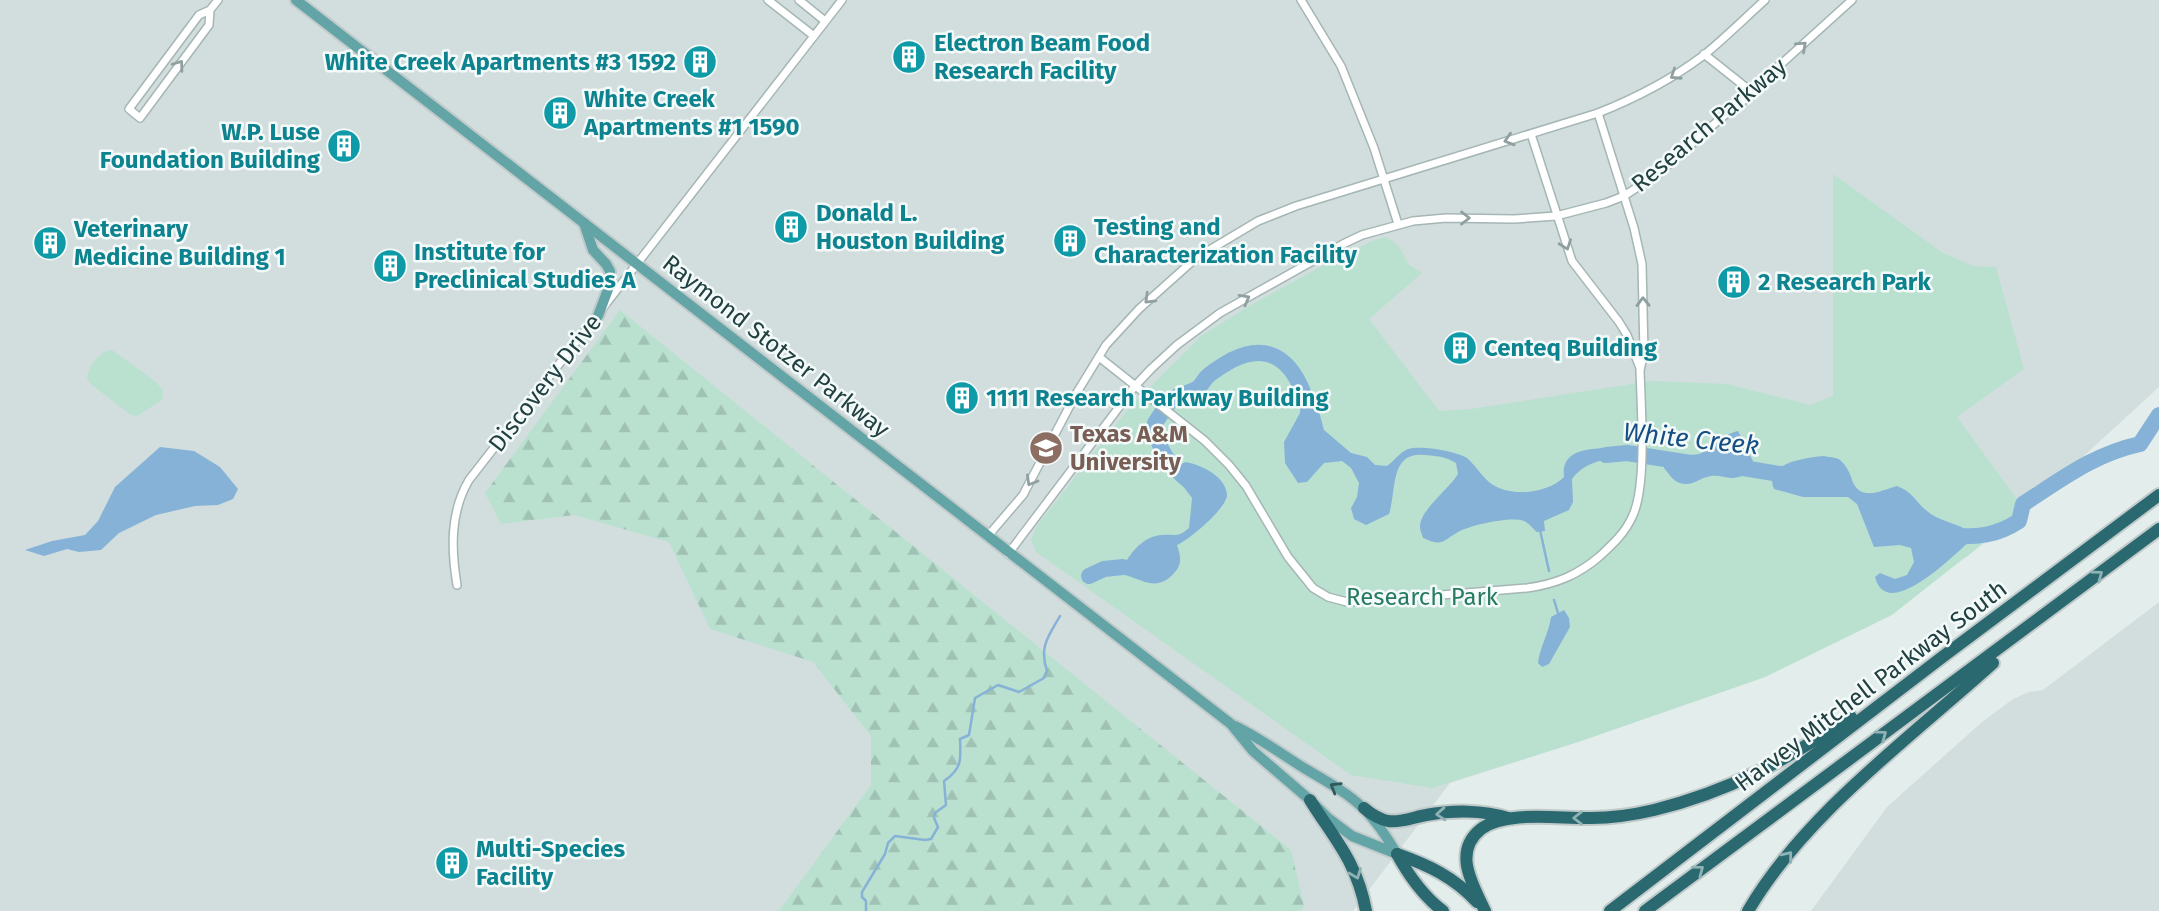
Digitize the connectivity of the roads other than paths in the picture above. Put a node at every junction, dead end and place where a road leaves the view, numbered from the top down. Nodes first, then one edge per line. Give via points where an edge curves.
1 (218, 0) edge
2 (296, 0) edge
3 (768, 0) edge
4 (799, 0) edge
5 (842, 0) edge
6 (1301, 0) edge
7 (1765, 0) edge
8 (1852, 0) edge
9 (210, 9) junction
10 (825, 21) junction
11 (814, 36) junction
12 (1704, 54) junction
13 (1753, 93) junction
14 (1598, 113) junction
15 (1531, 134) junction
16 (1385, 178) junction
17 (1624, 196) junction
18 (1556, 216) junction
19 (584, 223) junction
20 (1398, 224) junction
21 (637, 264) junction
22 (598, 316) junction
23 (1099, 357) junction
24 (1640, 370) junction
25 (1135, 386) junction
26 (2159, 495) edge
27 (2159, 529) edge
28 (987, 537) junction
29 (1008, 554) junction
30 (457, 585) dead end
31 (2044, 616) junction
32 (1945, 655) junction
33 (1231, 724) junction
34 (1310, 800) junction
35 (1364, 808) junction
36 (1509, 818) junction
37 (1397, 854) junction
38 (1366, 911) edge
39 (1443, 911) edge
40 (1485, 911) edge
41 (1610, 911) edge
42 (1645, 911) edge
43 (1748, 911) edge

1 - 9 street
2 - 19 main road, Raymond Stotzer Parkway
3 - 11 street
4 - 10 street
5 - 10 street, Discovery Drive
6 - 16 street via 1341,66
7 - 12 street
13 -> 8 street, Research Parkway
9 -> 9 street via 199,15 129,109 140,118 209,25
10 - 11 street, Discovery Drive
11 - 21 street, Discovery Drive
12 - 13 street
12 -> 14 street via 1660,85
13 - 17 street, Research Parkway via 1659,173
14 - 15 street
14 - 17 street
15 -> 16 street
15 - 18 street
16 - 20 street
16 -> 23 street via 1296,206 1232,235 1164,284
17 - 18 street, Research Parkway
24 -> 17 street via 1644,353 1642,264
20 -> 18 street, Research Parkway via 1446,218
18 -> 24 street via 1572,261 1619,322
19 - 21 main road, Raymond Stotzer Parkway
19 - 22 main road via 593,250 610,271
25 -> 20 street, Research Parkway via 1177,345 1220,313 1343,244
21 - 22 street, Discovery Drive
21 - 28 main road, Raymond Stotzer Parkway
22 - 30 street, Discovery Drive via 464,489 454,525
23 - 25 street
23 -> 28 street via 1023,495
24 - 25 street via 1640,482 1634,514 1616,542 1591,564 1551,585 1347,602 1312,588 1229,466
25 - 29 street, Research Parkway
26 - 32 highway, Harvey Mitchell Parkway South
31 -> 27 highway, Harvey Mitchell Parkway South
28 - 29 main road, Raymond Stotzer Parkway
29 - 33 main road, Raymond Stotzer Parkway
42 -> 31 highway, Harvey Mitchell Parkway South
43 -> 31 highway via 1830,808
32 -> 36 highway via 1776,765 1729,786 1623,816
32 - 41 highway, Harvey Mitchell Parkway South
33 - 34 main road, Raymond Stotzer Parkway via 1253,751
35 -> 33 main road, Raymond Stotzer Parkway via 1261,738
34 - 37 main road, Raymond Stotzer Parkway via 1352,836
34 -> 38 highway via 1350,860
36 -> 35 highway via 1461,812 1387,821
35 - 37 main road, Raymond Stotzer Parkway
36 - 40 highway via 1489,824 1468,845 1467,870
37 - 39 highway, Raymond Stotzer Parkway via 1417,886
37 - 40 highway, Raymond Stotzer Parkway via 1442,873

